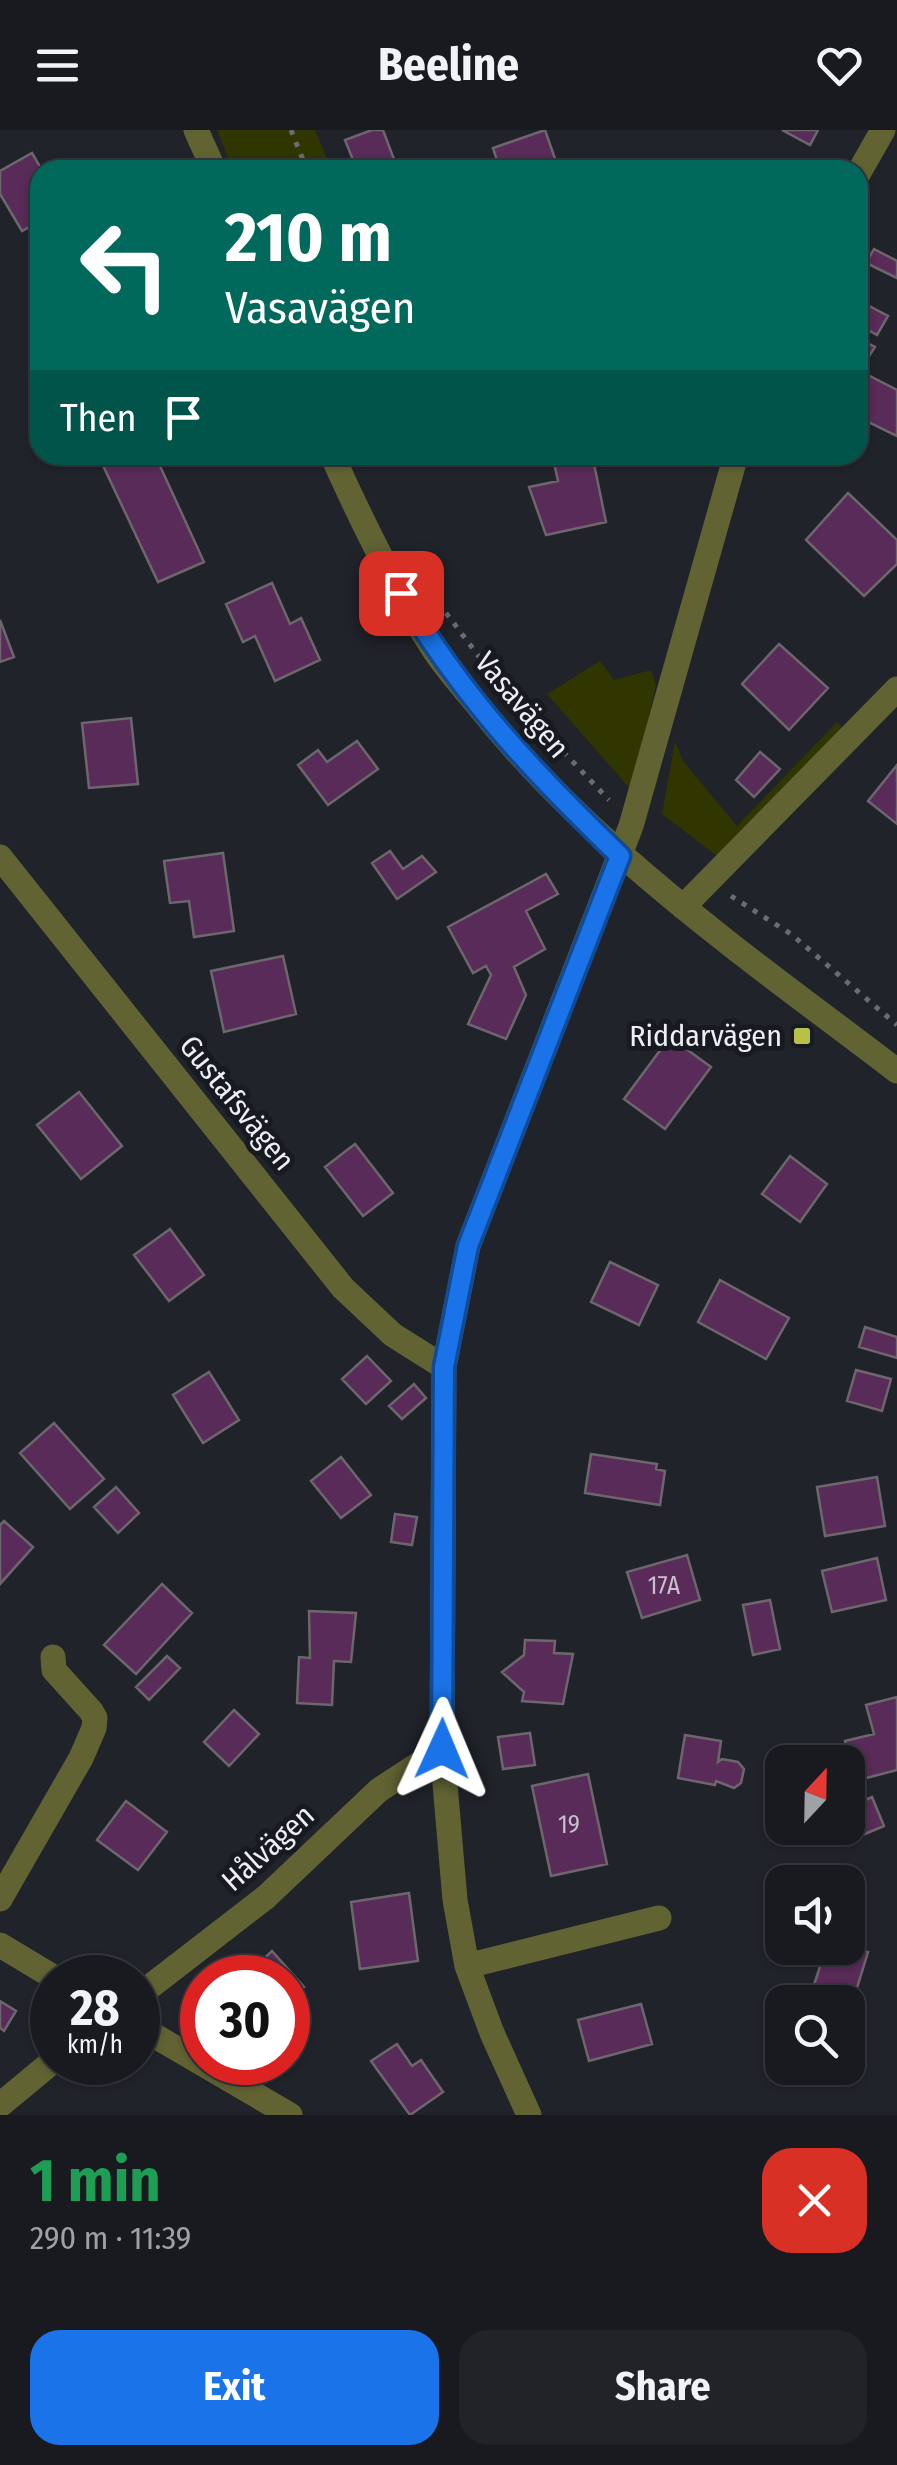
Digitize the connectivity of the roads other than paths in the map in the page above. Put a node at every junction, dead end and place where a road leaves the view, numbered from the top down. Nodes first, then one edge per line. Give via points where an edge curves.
1 (196, 130) edge
2 (883, 130) edge
3 (210, 160) edge
4 (866, 160) edge
5 (337, 465) edge
6 (733, 465) edge
7 (897, 688) edge
8 (620, 856) junction
9 (0, 857) edge
10 (682, 907) junction
11 (897, 1071) edge
12 (444, 1367) junction
13 (52, 1657) dead end
14 (442, 1749) junction
15 (0, 1899) edge
16 (659, 1918) dead end
17 (0, 1946) edge
18 (30, 1963) edge
19 (467, 1966) junction
20 (160, 1979) edge
21 (160, 2039) edge
22 (30, 2080) edge
23 (0, 2105) edge
24 (290, 2115) edge
25 (529, 2115) edge

1 - 3 street
2 - 4 street
5 - 8 street, Vasavägen via 435,652 540,779
6 - 8 street
7 - 10 street
8 - 10 street, Vasavägen
8 - 12 street via 468,1246
9 - 12 street, Gustafsvägen via 343,1288 393,1335
10 - 11 street, Vasavägen
12 - 14 street
13 - 15 street via 54,1670 91,1711 94,1728
14 - 19 street
14 - 20 street, Hålvägen via 379,1790 266,1897
16 - 19 street
17 - 18 street
19 - 25 street
21 - 24 street
22 - 23 street

